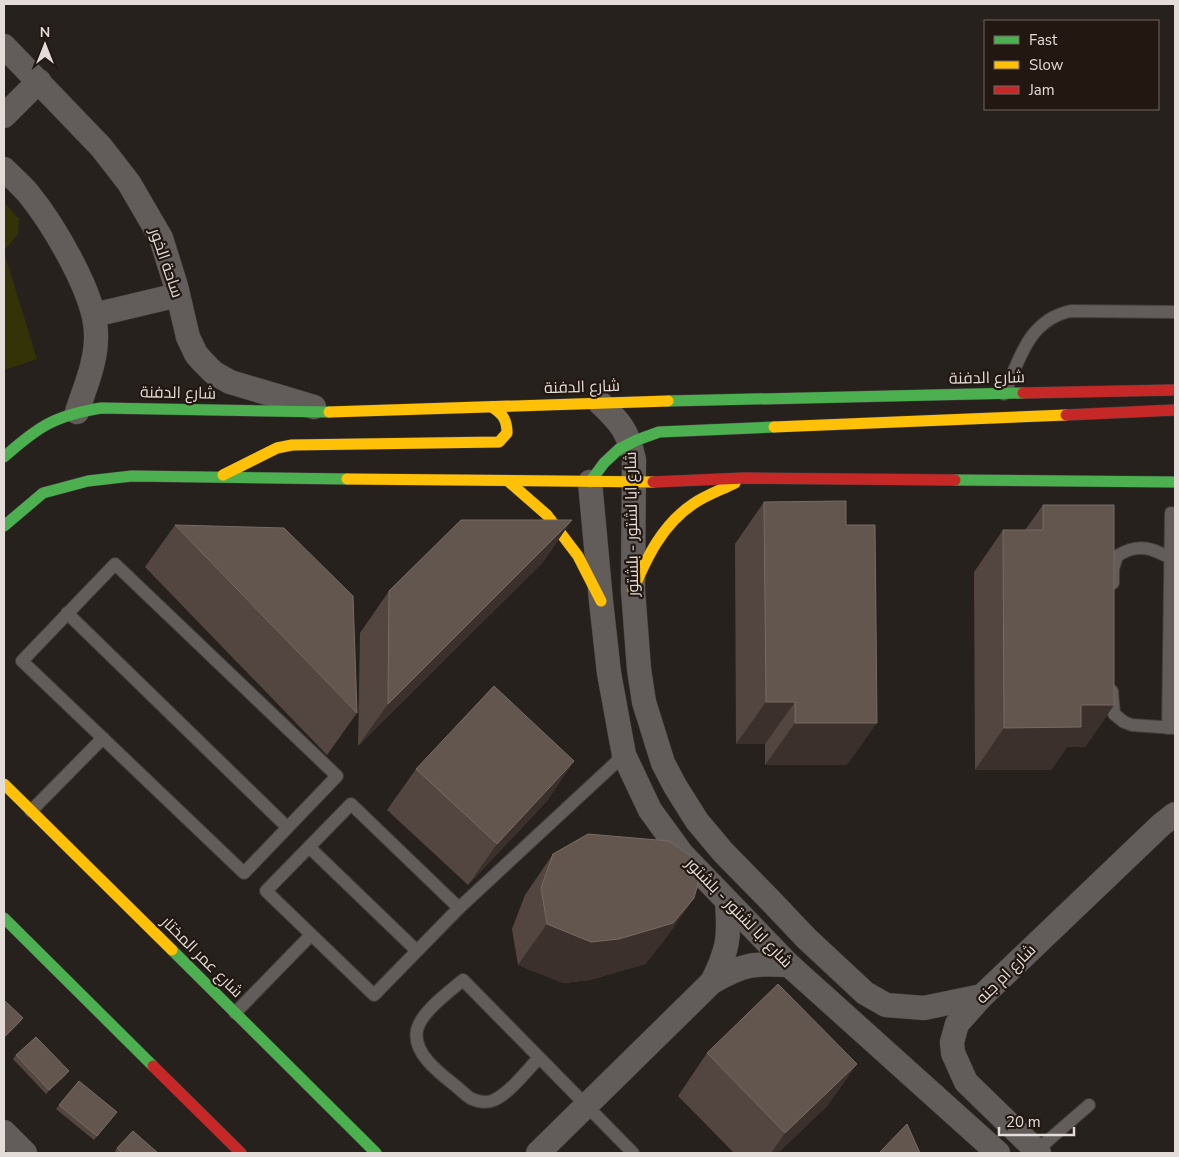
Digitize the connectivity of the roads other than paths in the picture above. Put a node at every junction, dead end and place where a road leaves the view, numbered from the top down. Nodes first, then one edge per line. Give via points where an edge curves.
1 (4, 46) edge
2 (39, 81) junction
3 (4, 116) edge
4 (4, 169) edge
5 (178, 295) junction
6 (1175, 312) edge
7 (94, 315) junction
8 (1175, 390) edge
9 (1004, 394) junction
10 (600, 403) junction
11 (492, 407) junction
12 (1175, 410) edge
13 (77, 412) junction
14 (329, 412) junction
15 (630, 442) junction
16 (4, 456) edge
17 (220, 477) junction
18 (745, 478) junction
19 (508, 481) junction
20 (590, 482) junction
21 (634, 482) junction
22 (1175, 482) edge
23 (1171, 513) dead end
24 (4, 526) edge
25 (1173, 558) edge
26 (633, 590) junction
27 (1113, 597) edge
28 (601, 602) junction
29 (67, 614) junction
30 (1112, 681) edge
31 (1172, 728) edge
32 (103, 738) junction
33 (624, 755) junction
34 (4, 784) edge
35 (31, 811) junction
36 (1175, 814) edge
37 (287, 827) junction
38 (309, 847) junction
39 (727, 902) junction
40 (459, 908) junction
41 (4, 918) edge
42 (311, 935) junction
43 (417, 951) junction
44 (790, 965) junction
45 (712, 982) junction
46 (982, 996) junction
47 (235, 1013) junction
48 (539, 1058) junction
49 (587, 1105) junction
50 (1088, 1105) dead end
51 (4, 1132) edge
52 (1037, 1152) edge
53 (25, 1153) edge
54 (241, 1153) edge
55 (376, 1153) edge
56 (538, 1153) edge
57 (633, 1153) edge
58 (998, 1153) edge

1 - 2 street, ساحة الخور
2 - 3 street
2 - 5 street, ساحة الخور via 129,182 161,238
4 - 7 street via 28,192 52,227 70,258
5 - 7 street
5 - 14 street, ساحة الخور via 188,337 196,354 214,373 230,382
6 - 9 lane via 1071,311 1060,314 1039,326 1031,335
7 - 13 street via 95,356
8 - 9 main road, شارع الدفنة
9 - 10 main road, شارع الدفنة
10 - 11 main road, شارع الدفنة
10 - 15 street, شارع ابا لشتور - بلشتور via 624,428
11 - 14 main road, شارع الدفنة
11 - 17 main road via 508,421 507,433 499,442 292,445 277,448
12 - 15 main road via 673,431 659,432
13 - 14 main road, شارع الدفنة via 101,408
13 - 16 main road, شارع الدفنة via 35,430
15 - 20 main road via 605,460
15 - 21 street, شارع ابا لشتور - بلشتور
17 - 19 main road
17 - 24 main road via 132,476 88,481 44,493
18 - 21 main road
18 - 22 main road
18 - 26 main road via 692,505 672,522 656,540
19 - 20 main road
19 - 28 main road via 547,514 578,556
20 - 21 main road
20 - 28 street, شارع ابا لشتور - بلشتور
21 - 26 street, شارع ابا لشتور - بلشتور
23 - 25 lane
25 - 27 lane via 1142,547 1117,556 1113,569
25 - 31 lane
26 - 46 street, شارع ابا لشتور - بلشتور via 639,669 652,732 675,786 697,821 723,852 806,938 866,993 886,1006 924,1008
28 - 33 street, شارع ابا لشتور - بلشتور via 609,674
29 - 32 lane via 22,661
29 - 37 lane
29 - 37 lane via 115,564 337,776
30 - 31 lane via 1114,714 1124,722
32 - 35 lane
32 - 37 lane via 244,873
33 - 39 street, شارع ابا لشتور - بلشتور via 650,810 682,854
33 - 40 lane
34 - 35 main road, شارع عمر المختار
35 - 47 main road, شارع عمر المختار
36 - 46 street, شارع ام جنه
38 - 40 lane via 351,804
38 - 42 lane via 266,891
38 - 43 lane
39 - 44 street, شارع ابا لشتور - بلشتور
39 - 45 street via 729,928 726,948
40 - 43 lane
41 - 54 main road
42 - 43 lane via 374,995
42 - 47 lane
44 - 45 street via 747,965
44 - 58 street, شارع ابا لشتور - بلشتور
45 - 49 street
46 - 52 street, شارع ام جنه via 956,1024 953,1054 966,1082
47 - 55 main road, شارع عمر المختار
48 - 48 lane via 462,980 423,1016 417,1031 417,1044 435,1068 470,1099 482,1102 504,1094
48 - 49 lane
49 - 56 street
49 - 57 lane
50 - 52 lane
51 - 53 street

